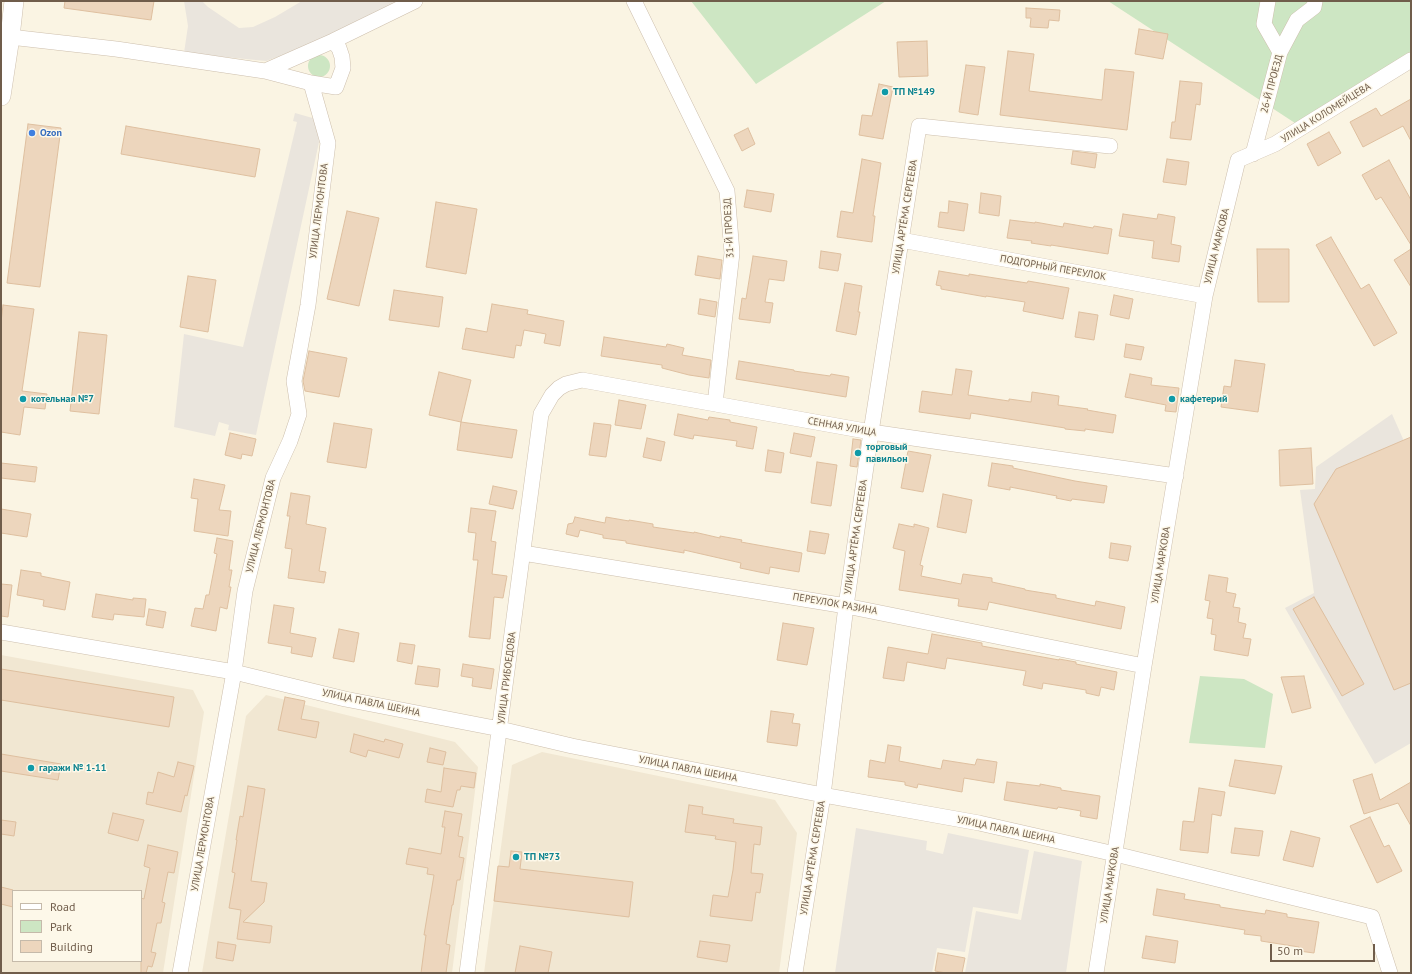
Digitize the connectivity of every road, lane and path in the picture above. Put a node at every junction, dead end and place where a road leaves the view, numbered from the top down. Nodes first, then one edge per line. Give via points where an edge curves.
1 (14, 1) edge
2 (415, 1) edge
3 (634, 1) edge
4 (1268, 1) edge
5 (1315, 1) edge
6 (10, 37) junction
7 (333, 42) junction
8 (1280, 52) junction
9 (1411, 60) edge
10 (265, 71) junction
11 (311, 83) junction
12 (1, 96) edge
13 (1110, 146) dead end
14 (1253, 154) junction
15 (1238, 160) joint
16 (901, 240) junction
17 (1205, 296) junction
18 (558, 388) joint
19 (715, 404) junction
20 (871, 432) junction
21 (1176, 476) junction
22 (523, 553) junction
23 (846, 606) junction
24 (1, 632) edge
25 (1144, 666) junction
26 (234, 672) junction
27 (500, 729) junction
28 (823, 795) junction
29 (1115, 854) junction
30 (180, 973) edge
31 (467, 973) edge
32 (795, 973) edge
33 (1096, 973) edge
34 (1390, 973) edge

1 - 6 street
2 - 7 street
3 - 19 street, 31-Й ПРОЕЗД via 727,190 732,253
4 - 8 street via 1264,24
5 - 8 street, 26-Й ПРОЕЗД via 1314,7 1297,20
6 - 10 street via 116,49
6 - 12 street
7 - 10 street
7 - 11 street via 339,48 343,68 336,87
8 - 14 street, 26-Й ПРОЕЗД
9 - 14 street, УЛИЦА КОЛОМЕЙЦЕВА via 1275,144
10 - 11 street
11 - 26 street, УЛИЦА ЛЕРМОНТОВА via 328,143 308,305 294,381 299,414 273,478 245,591
13 - 16 street, УЛИЦА АРТЁМА СЕРГЕЕВА via 919,126
14 - 15 street, УЛИЦА КОЛОМЕЙЦЕВА
15 - 17 street, УЛИЦА МАРКОВА
16 - 17 street, ПОДГОРНЫЙ ПЕРЕУЛОК
16 - 20 street, УЛИЦА АРТЁМА СЕРГЕЕВА
17 - 21 street, УЛИЦА МАРКОВА
18 - 19 street, СЕННАЯ УЛИЦА via 582,380
18 - 22 street, УЛИЦА ГРИБОЕДОВА via 541,414
19 - 20 street, СЕННАЯ УЛИЦА
20 - 21 street, СЕННАЯ УЛИЦА
20 - 23 street, УЛИЦА АРТЁМА СЕРГЕЕВА
21 - 25 street, УЛИЦА МАРКОВА
22 - 23 street, ПЕРЕУЛОК РАЗИНА
22 - 27 street, УЛИЦА ГРИБОЕДОВА
23 - 25 street, ПЕРЕУЛОК РАЗИНА
23 - 28 street, УЛИЦА АРТЁМА СЕРГЕЕВА
24 - 26 street, УЛИЦА ПАВЛА ШЕИНА
25 - 29 street, УЛИЦА МАРКОВА
26 - 27 street, УЛИЦА ПАВЛА ШЕИНА via 345,699
26 - 30 street, УЛИЦА ЛЕРМОНТОВА
27 - 28 street, УЛИЦА ПАВЛА ШЕИНА via 579,748
27 - 31 street, УЛИЦА ГРИБОЕДОВА
28 - 29 street, УЛИЦА ПАВЛА ШЕИНА via 979,823
28 - 32 street, УЛИЦА АРТЁМА СЕРГЕЕВА
29 - 33 street, УЛИЦА МАРКОВА
29 - 34 street, УЛИЦА ПАВЛА ШЕИНА via 1372,918

